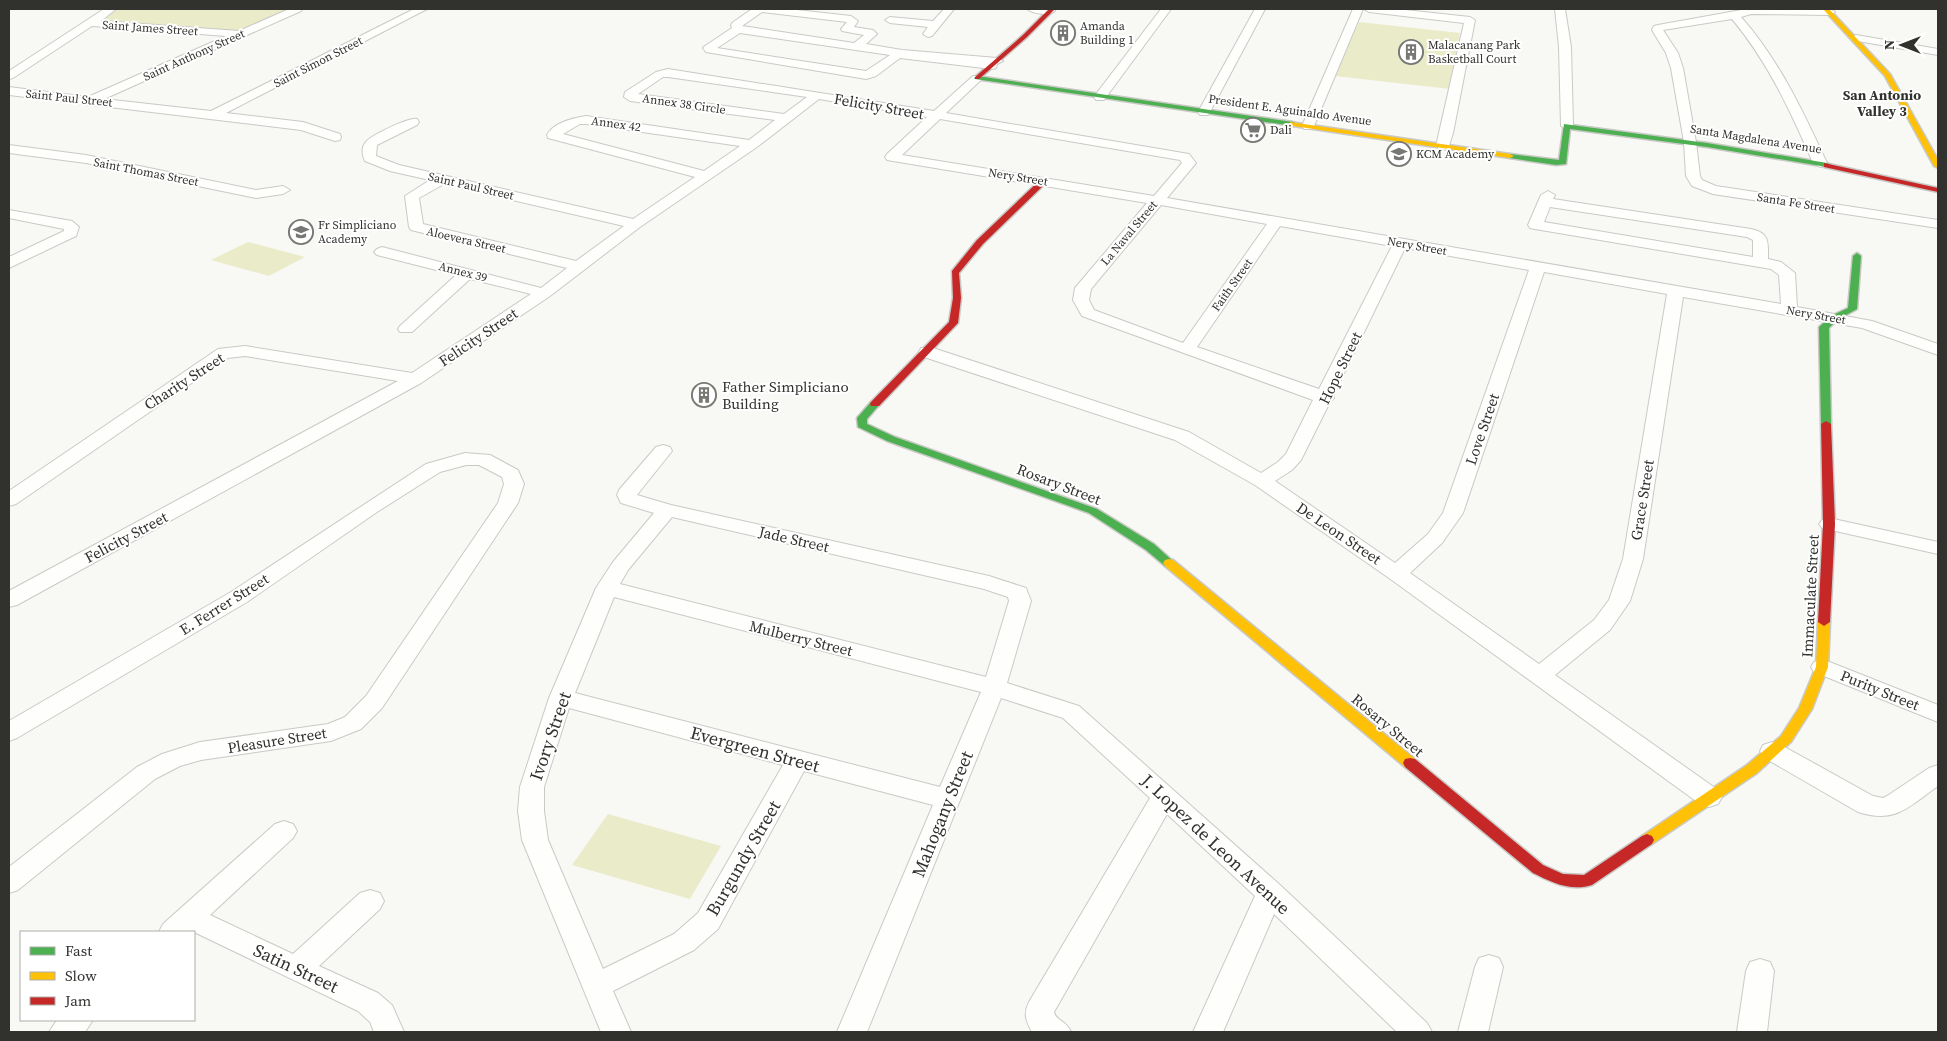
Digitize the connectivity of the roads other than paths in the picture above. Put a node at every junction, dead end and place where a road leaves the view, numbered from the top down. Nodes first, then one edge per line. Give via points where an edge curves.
1 (111, 9) edge
2 (297, 9) edge
3 (422, 9) edge
4 (761, 9) edge
5 (902, 9) edge
6 (949, 9) edge
7 (1032, 9) edge
8 (1166, 9) edge
9 (1260, 9) edge
10 (1358, 9) edge
11 (1369, 9) edge
12 (1560, 9) edge
13 (1051, 10) edge
14 (1828, 10) edge
15 (1735, 16) junction
16 (88, 23) junction
17 (936, 25) junction
18 (738, 29) junction
19 (241, 34) junction
20 (1856, 38) junction
21 (920, 43) dead end
22 (855, 47) junction
23 (1938, 52) edge
24 (900, 53) junction
25 (994, 64) junction
26 (9, 76) edge
27 (977, 78) junction
28 (9, 91) edge
29 (817, 95) junction
30 (1100, 97) junction
31 (91, 100) junction
32 (1204, 112) junction
33 (215, 114) junction
34 (936, 115) junction
35 (786, 118) junction
36 (413, 122) dead end
37 (1308, 126) junction
38 (1567, 126) junction
39 (335, 137) dead end
40 (1690, 142) junction
41 (752, 144) junction
42 (1443, 146) junction
43 (9, 149) edge
44 (1936, 159) edge
45 (1820, 162) junction
46 (705, 175) junction
47 (440, 180) junction
48 (1044, 181) junction
49 (283, 190) dead end
50 (1938, 190) edge
51 (1156, 201) junction
52 (9, 214) edge
53 (1276, 222) junction
54 (635, 224) junction
55 (1938, 224) edge
56 (1401, 242) junction
57 (382, 252) dead end
58 (1857, 256) dead end
59 (1761, 262) junction
60 (9, 263) edge
61 (580, 267) junction
62 (1538, 267) junction
63 (468, 273) junction
64 (1676, 290) junction
65 (544, 293) junction
66 (1790, 311) junction
67 (1834, 318) junction
68 (406, 329) dead end
69 (1188, 348) junction
70 (1938, 350) edge
71 (927, 352) junction
72 (415, 379) junction
73 (1325, 398) junction
74 (662, 451) dead end
75 (433, 468) joint
76 (1262, 481) junction
77 (9, 500) edge
78 (667, 510) junction
79 (1829, 524) junction
80 (1938, 548) edge
81 (1396, 573) junction
82 (607, 588) junction
83 (1018, 593) joint
84 (9, 600) edge
85 (1822, 667) junction
86 (1540, 675) junction
87 (994, 687) junction
88 (561, 698) junction
89 (1938, 714) edge
90 (9, 732) edge
91 (1772, 752) junction
92 (798, 760) junction
93 (1938, 774) edge
94 (1164, 796) junction
95 (1708, 797) junction
96 (948, 799) junction
97 (284, 831) dead end
98 (1538, 870) joint
99 (9, 882) edge
100 (1270, 893) junction
101 (370, 901) dead end
102 (181, 925) edge
103 (1489, 967) dead end
104 (298, 968) junction
105 (1760, 971) dead end
106 (596, 986) junction
107 (77, 1021) edge
108 (64, 1032) edge
109 (389, 1032) edge
110 (616, 1032) edge
111 (852, 1032) edge
112 (1056, 1032) edge
113 (1208, 1032) edge
114 (1417, 1032) edge
115 (1473, 1032) edge
116 (1752, 1032) edge

1 - 16 street
2 - 19 street, Saint Anthony Street
3 - 33 street, Saint Simon Street
4 - 18 street via 736,25
4 - 22 street via 851,19 853,21 846,29 872,34
5 - 17 street via 890,20
6 - 17 street
7 - 13 street
8 - 30 street
9 - 32 street
10 - 37 street
11 - 42 street via 1470,20
12 - 38 street
13 - 25 street
14 - 15 street via 1752,11
14 - 20 street
15 - 40 street via 1665,26 1657,30 1672,53 1677,68
15 - 45 street via 1777,72
16 - 19 street, Saint James Street
16 - 26 street
17 - 21 street
18 - 22 street
18 - 24 street via 709,48 866,75
19 - 31 street, Saint Anthony Street
20 - 23 street
20 - 44 street via 1888,75
22 - 24 street
24 - 25 street
25 - 27 street
27 - 30 street, President E. Aguinaldo Avenue
27 - 34 street
28 - 31 street, Saint Paul Street
29 - 34 street, Felicity Street
29 - 35 street, Felicity Street
29 - 35 street, Annex 38 Circle via 668,72 629,95
30 - 32 street, President E. Aguinaldo Avenue
31 - 33 street, Saint Paul Street
32 - 37 street, President E. Aguinaldo Avenue
33 - 39 street, Saint Paul Street via 302,126
34 - 48 street, Nery Street via 892,157
34 - 51 street, La Naval Street via 1184,157 1189,163
35 - 41 street, Felicity Street
36 - 47 street, Saint Paul Street via 371,144 368,148 370,158
37 - 42 street, President E. Aguinaldo Avenue
38 - 40 street, Santa Magdalena Avenue
38 - 42 street, President E. Aguinaldo Avenue via 1564,162
40 - 45 street, Santa Magdalena Avenue
40 - 55 street, Santa Fe Street via 1693,176 1697,183 1714,190
41 - 46 street, Felicity Street
41 - 46 street, Annex 42 via 586,120 577,121 553,135
43 - 49 street, Saint Thomas Street via 86,159 256,194
45 - 50 street, Santa Magdalena Avenue
46 - 54 street, Felicity Street
47 - 54 street, Saint Paul Street
47 - 61 street, Aloevera Street via 412,196 416,227
48 - 51 street, Nery Street
48 - 71 street, Rosary Street via 980,242 955,273 957,298 953,323
51 - 53 street, Nery Street
51 - 69 street, La Naval Street via 1083,288 1081,300 1088,313 1134,332
52 - 60 street via 72,227 72,232
53 - 56 street, Nery Street
53 - 69 street, Faith Street
54 - 61 street, Felicity Street
56 - 62 street, Nery Street
56 - 73 street, Hope Street
57 - 63 street, Annex 39
58 - 67 street, Immaculate Street via 1852,309
59 - 59 street via 1760,238 1751,233 1547,198 1535,225
59 - 66 street via 1776,265 1787,273
61 - 65 street, Felicity Street
62 - 64 street, Nery Street
62 - 81 street, Love Street via 1453,513 1443,532 1425,551
63 - 65 street, Annex 39
63 - 68 street
64 - 66 street, Nery Street
64 - 86 street, Grace Street via 1633,559 1619,601 1602,625
65 - 72 street, Felicity Street
66 - 67 street, Nery Street
67 - 70 street, Nery Street via 1866,324
67 - 79 street, Immaculate Street via 1824,327
69 - 73 street, La Naval Street
71 - 76 street, De Leon Street via 1182,436
71 - 98 street, Rosary Street via 862,418 862,425 891,439 1093,512 1150,547
72 - 77 street, Charity Street via 245,350 224,353
72 - 84 street, Felicity Street
73 - 76 street, Hope Street via 1294,456
74 - 78 street, Jade Street via 627,495 628,499
75 - 90 street, E. Ferrer Street via 239,597
75 - 99 street, Pleasure Street via 465,459 483,459 511,474 514,484 508,503 374,702 353,723 331,732 200,752 172,760 146,773
76 - 81 street, De Leon Street
78 - 82 street, Ivory Street
78 - 83 street, Jade Street via 989,583
79 - 80 street
79 - 85 street, Immaculate Street
81 - 86 street, De Leon Street
82 - 87 street, Mulberry Street
82 - 88 street, Ivory Street
83 - 87 street, Mahogany Street via 1020,601
85 - 89 street, Purity Street
85 - 91 street, Immaculate Street via 1805,709 1786,739
86 - 95 street, De Leon Street
87 - 94 street, J. Lopez de Leon Avenue via 1071,712
87 - 96 street, Mahogany Street
88 - 92 street, Evergreen Street
88 - 106 street, Ivory Street via 532,787 531,811 535,840
91 - 93 street via 1867,805 1884,808
91 - 95 street, Immaculate Street
92 - 96 street, Evergreen Street
92 - 106 street, Burgundy Street via 708,921 684,942
94 - 100 street, J. Lopez de Leon Avenue
94 - 112 street via 1039,1011 1044,1027
95 - 98 street, Immaculate Street via 1587,881 1561,880
96 - 111 street, Mahogany Street
97 - 102 street
100 - 113 street
100 - 114 street, J. Lopez de Leon Avenue
101 - 104 street
102 - 104 street, Satin Street
103 - 115 street
104 - 109 street, Satin Street via 368,1002 382,1014
105 - 116 street
106 - 110 street, Ivory Street
107 - 108 street

